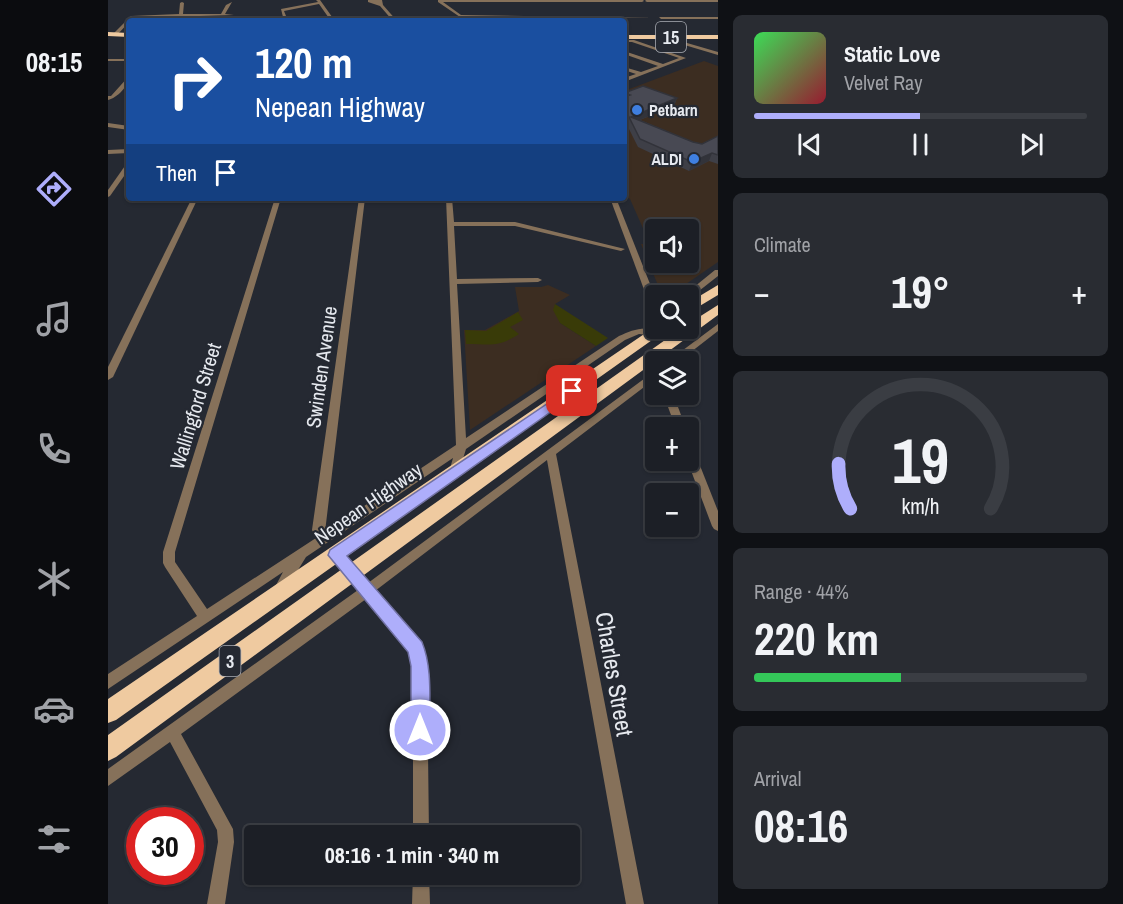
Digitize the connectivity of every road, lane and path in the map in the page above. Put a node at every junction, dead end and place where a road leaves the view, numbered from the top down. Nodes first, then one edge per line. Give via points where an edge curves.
1 (108, 0) edge
2 (117, 0) edge
3 (524, 0) edge
4 (319, 1) edge
5 (439, 1) edge
6 (533, 1) edge
7 (645, 1) edge
8 (718, 1) edge
9 (380, 2) edge
10 (182, 3) dead end
11 (231, 3) dead end
12 (132, 8) dead end
13 (181, 14) junction
14 (223, 14) junction
15 (232, 15) dead end
16 (132, 17) joint
17 (285, 18) edge
18 (331, 18) edge
19 (393, 18) edge
20 (542, 18) edge
21 (658, 18) junction
22 (718, 18) edge
23 (126, 22) edge
24 (663, 24) dead end
25 (111, 35) edge
26 (668, 35) junction
27 (627, 37) edge
28 (718, 37) edge
29 (627, 41) edge
30 (657, 48) junction
31 (627, 53) edge
32 (718, 54) edge
33 (635, 56) junction
34 (627, 59) edge
35 (108, 60) edge
36 (126, 60) edge
37 (664, 66) junction
38 (627, 69) edge
39 (641, 74) junction
40 (627, 79) edge
41 (126, 82) edge
42 (108, 98) edge
43 (108, 125) edge
44 (126, 128) edge
45 (126, 151) edge
46 (108, 152) edge
47 (126, 168) edge
48 (108, 194) edge
49 (194, 201) edge
50 (277, 201) edge
51 (362, 201) edge
52 (449, 201) edge
53 (614, 201) edge
54 (450, 224) junction
55 (621, 249) dead end
56 (718, 272) edge
57 (538, 280) dead end
58 (453, 282) junction
59 (648, 285) edge
60 (718, 289) edge
61 (699, 293) edge
62 (699, 299) edge
63 (718, 309) edge
64 (718, 327) edge
65 (645, 333) edge
66 (645, 338) edge
67 (672, 351) edge
68 (676, 351) edge
69 (645, 371) edge
70 (108, 377) edge
71 (645, 381) edge
72 (461, 447) junction
73 (549, 453) junction
74 (697, 471) edge
75 (454, 472) junction
76 (718, 526) edge
77 (376, 528) junction
78 (324, 538) junction
79 (305, 551) junction
80 (336, 555) junction
81 (352, 574) junction
82 (366, 591) junction
83 (275, 598) junction
84 (205, 617) junction
85 (108, 682) edge
86 (108, 712) edge
87 (171, 731) junction
88 (108, 749) edge
89 (108, 778) edge
90 (420, 825) edge
91 (421, 885) edge
92 (216, 904) edge
93 (421, 904) edge
94 (635, 904) edge

1 - 2 street
3 - 5 street
3 - 6 street
4 - 17 street via 282,10
4 - 18 street
5 - 20 street via 460,16
6 - 7 street
6 - 20 street
7 - 8 street
7 - 21 street
9 - 19 street
10 - 13 street
11 - 14 street
12 - 16 street
13 - 14 street
13 - 16 street
14 - 15 street
20 - 21 street
21 - 22 street
21 - 24 street
23 - 25 street
26 - 27 highway, 15
26 - 28 highway, 15
26 - 32 street
29 - 30 street
30 - 33 street
30 - 37 street via 684,58
31 - 33 street
33 - 34 street
33 - 37 street
35 - 36 street
37 - 39 street
38 - 39 street
39 - 40 street
41 - 42 street
43 - 44 street
45 - 46 street
47 - 48 street
49 - 70 street
50 - 84 street, Wallingford Street via 169,552 169,563
51 - 78 street, Swinden Avenue via 318,530
52 - 54 street
53 - 59 street
54 - 55 street via 515,224
54 - 58 street
56 - 61 street
57 - 58 street
58 - 72 street
60 - 62 highway
63 - 67 highway, 3
64 - 68 street
65 - 72 street via 634,332 622,338
66 - 75 highway, Nepean Highway / 3
69 - 81 highway, 3
71 - 73 street
72 - 75 street
72 - 78 street
73 - 82 street
73 - 94 street, Charles Street
74 - 76 street
75 - 77 highway, Nepean Highway / 3
77 - 78 street
77 - 80 highway, Nepean Highway / 3
78 - 79 street
79 - 83 street
79 - 84 street
80 - 81 street
80 - 83 highway, Nepean Highway / 3
81 - 82 street
81 - 88 highway, 3
82 - 87 street
82 - 90 street via 416,648 420,666
83 - 86 highway, Nepean Highway / 3
84 - 85 street
87 - 89 street
87 - 92 street via 225,829
91 - 93 street

